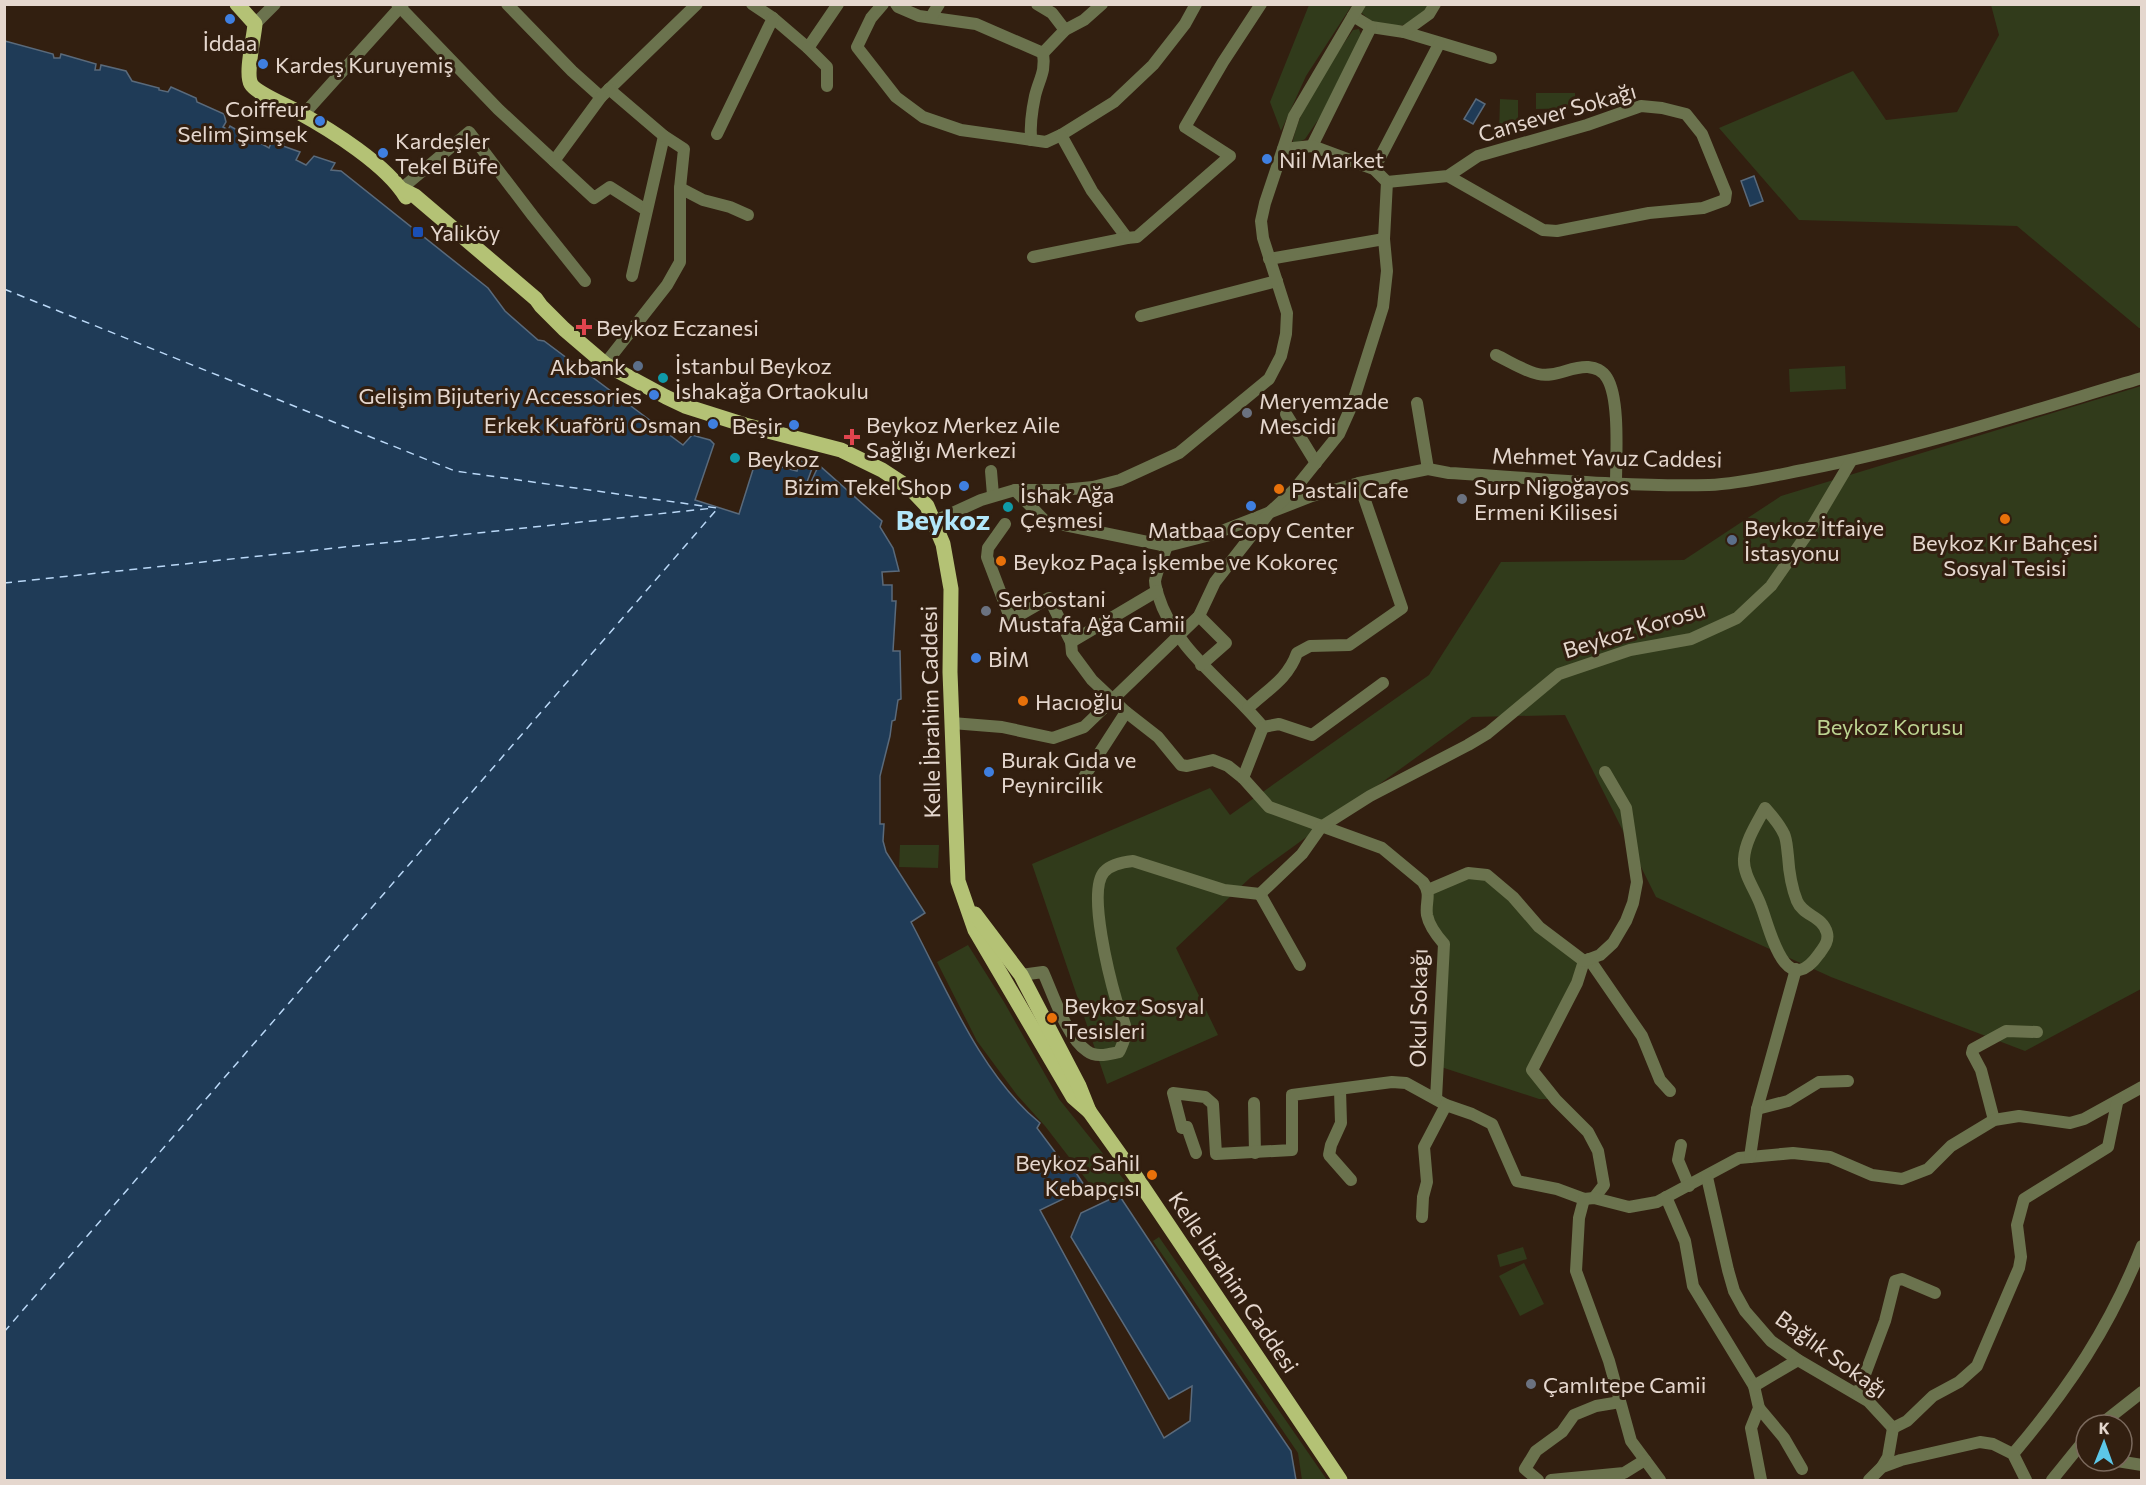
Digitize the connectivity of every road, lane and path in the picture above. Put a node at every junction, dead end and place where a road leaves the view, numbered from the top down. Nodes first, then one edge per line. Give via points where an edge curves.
1 (237, 4) edge
2 (275, 4) edge
3 (507, 4) edge
4 (697, 4) edge
5 (752, 4) edge
6 (838, 4) edge
7 (883, 4) edge
8 (896, 4) edge
9 (939, 4) edge
10 (1037, 4) edge
11 (1102, 4) edge
12 (1196, 4) edge
13 (1261, 4) edge
14 (1360, 4) edge
15 (1435, 4) edge
16 (400, 6) edge
17 (1353, 16) junction
18 (931, 17) junction
19 (773, 18) junction
20 (255, 24) junction
21 (1371, 27) junction
22 (1065, 30) junction
23 (1404, 32) junction
24 (1439, 44) junction
25 (808, 48) junction
26 (1043, 53) junction
27 (1491, 58) dead end
28 (827, 86) dead end
29 (605, 93) junction
30 (303, 115) junction
31 (717, 134) dead end
32 (1060, 135) junction
33 (664, 136) junction
34 (1031, 140) junction
35 (1312, 146) junction
36 (1283, 149) junction
37 (554, 161) junction
38 (1374, 169) junction
39 (1448, 176) junction
40 (1387, 182) junction
41 (680, 188) junction
42 (401, 189) junction
43 (646, 210) junction
44 (748, 215) dead end
45 (1127, 238) junction
46 (1384, 239) junction
47 (1033, 257) dead end
48 (1269, 259) junction
49 (632, 276) dead end
50 (585, 280) dead end
51 (1277, 281) junction
52 (1141, 316) dead end
53 (1496, 355) dead end
54 (605, 364) junction
55 (2142, 378) edge
56 (1417, 403) dead end
57 (1286, 414) dead end
58 (1851, 461) junction
59 (1316, 463) junction
60 (1428, 469) junction
61 (991, 471) dead end
62 (1359, 483) junction
63 (1616, 483) junction
64 (1015, 490) junction
65 (993, 495) junction
66 (1269, 513) junction
67 (935, 521) junction
68 (1005, 524) dead end
69 (1167, 546) junction
70 (1157, 591) junction
71 (1199, 616) junction
72 (1180, 637) junction
73 (1071, 642) junction
74 (1202, 665) junction
75 (1383, 683) dead end
76 (1112, 699) junction
77 (1248, 708) junction
78 (1126, 712) junction
79 (952, 723) junction
80 (1263, 727) junction
81 (1605, 772) dead end
82 (1084, 777) dead end
83 (1243, 778) junction
84 (1321, 827) junction
85 (1428, 890) junction
86 (1260, 894) junction
87 (966, 903) junction
88 (1586, 960) junction
89 (1300, 965) dead end
90 (1796, 969) junction
91 (1021, 975) junction
92 (2037, 1032) dead end
93 (1848, 1081) dead end
94 (2142, 1087) edge
95 (1340, 1090) junction
96 (1670, 1091) dead end
97 (1441, 1102) junction
98 (1254, 1103) dead end
99 (2117, 1103) junction
100 (1757, 1109) junction
101 (1089, 1111) junction
102 (1994, 1120) junction
103 (1681, 1145) dead end
104 (1196, 1153) dead end
105 (1255, 1153) junction
106 (1750, 1157) junction
107 (1707, 1177) junction
108 (1351, 1180) dead end
109 (1689, 1186) junction
110 (1666, 1197) junction
111 (1589, 1198) junction
112 (1422, 1217) dead end
113 (2142, 1246) edge
114 (1935, 1293) dead end
115 (1798, 1360) junction
116 (1754, 1386) junction
117 (2142, 1392) edge
118 (1858, 1393) junction
119 (1620, 1402) junction
120 (1759, 1408) junction
121 (2115, 1413) edge
122 (1893, 1428) junction
123 (2074, 1453) edge
124 (2013, 1454) junction
125 (1645, 1460) junction
126 (1882, 1467) junction
127 (1802, 1469) dead end
128 (1340, 1480) edge
129 (1538, 1480) edge
130 (1551, 1480) edge
131 (1660, 1480) edge
132 (1761, 1480) edge
133 (1869, 1480) edge
134 (2026, 1480) edge
135 (2052, 1480) edge

1 - 20 main road
2 - 20 street
3 - 29 street via 572,71
4 - 29 street
5 - 19 street
6 - 25 street
7 - 34 street via 857,47 896,97 923,117 962,130
8 - 18 street via 919,16
9 - 18 street
10 - 22 street via 1052,13
11 - 22 street
12 - 32 street via 1153,65 1114,102
13 - 45 street via 1185,127 1230,156 1145,232
14 - 17 street
15 - 23 street via 1429,14
16 - 30 street
16 - 37 street via 498,109
17 - 21 street
17 - 36 street via 1294,116
18 - 26 street via 976,24
19 - 25 street
19 - 31 street
20 - 30 main road, Kelle İbrahim Caddesi via 250,83
21 - 23 street
21 - 35 street
22 - 26 street
23 - 24 street
24 - 27 street
24 - 38 street
25 - 28 street via 827,68
26 - 34 street via 1045,66 1035,95
29 - 33 street
29 - 37 street
30 - 42 main road, Kelle İbrahim Caddesi via 368,157
32 - 34 street via 1046,142
32 - 45 street via 1092,191
33 - 41 street via 684,149
33 - 43 street
35 - 36 street
35 - 38 street
36 - 48 street via 1269,186 1262,221
37 - 43 street via 594,198 610,187
38 - 40 street
39 - 39 street, Cansever Sokağı via 1543,230 1557,231 1649,213 1703,208 1725,200 1726,193 1702,134 1686,114 1641,106 1478,156
39 - 40 street, Cansever Sokağı
40 - 46 street
41 - 44 street via 703,201
41 - 54 street via 680,262 667,285
42 - 50 street via 470,132
42 - 54 main road, Kelle İbrahim Caddesi via 415,196 536,299
43 - 49 street
45 - 47 street
46 - 48 street
46 - 59 street via 1387,272 1383,307 1365,367 1339,434
48 - 51 street
51 - 52 street
51 - 64 street via 1287,313 1286,334 1269,379 1242,403 1179,453 1120,480 1062,490
53 - 63 street via 1538,374 1571,368 1599,369 1615,399
54 - 67 main road, Kelle İbrahim Caddesi via 685,406 829,445 882,470 911,489
55 - 58 street, Mehmet Yavuz Caddesi
56 - 60 street
57 - 59 street
58 - 63 street, Mehmet Yavuz Caddesi via 1711,485
58 - 84 street, Beykoz Korosu via 1771,586 1737,618 1691,639 1630,650 1558,674 1478,739 1370,796
59 - 66 street
60 - 62 street, Mehmet Yavuz Caddesi
60 - 63 street, Mehmet Yavuz Caddesi
61 - 65 street
62 - 66 street, Mehmet Yavuz Caddesi
62 - 77 street via 1402,608 1349,645 1310,646 1297,653 1293,667
64 - 65 street
64 - 69 street, Mehmet Yavuz Caddesi via 1045,521
65 - 67 street
66 - 69 street, Mehmet Yavuz Caddesi via 1214,534
66 - 71 street via 1215,582
67 - 79 main road, Kelle İbrahim Caddesi via 947,556 951,589
68 - 73 street via 988,548 987,557 1011,620 1049,598
69 - 70 street via 1155,583
70 - 72 street via 1162,609
70 - 73 street
71 - 72 street
71 - 74 street via 1226,643
72 - 74 street
72 - 76 street
73 - 76 street via 1072,653
74 - 77 street
75 - 80 street via 1312,735 1279,724
76 - 78 street
76 - 79 street via 1084,727 1053,738 1002,727
77 - 80 street
78 - 82 street
78 - 83 street via 1158,737 1180,765 1213,759
79 - 87 main road, Kelle İbrahim Caddesi via 956,868
80 - 83 street
81 - 88 street via 1626,808 1637,882 1626,921 1613,942 1599,955
83 - 84 street via 1269,807
84 - 85 street via 1382,848
84 - 86 street via 1302,854
85 - 88 street via 1468,873 1487,875 1539,927
85 - 97 street, Okul Sokağı via 1427,916 1444,944
86 - 89 street
86 - 91 street via 1224,890 1133,861 1118,863 1104,872 1097,885 1099,928 1126,1030 1119,1052 1087,1052 1072,1036 1043,972
87 - 91 main road, Kelle İbrahim Caddesi
87 - 101 main road, Kelle İbrahim Caddesi via 975,930 1073,1097
88 - 96 street via 1642,1036 1660,1080
88 - 111 street via 1532,1070 1588,1132 1598,1151 1604,1185
90 - 90 street via 1786,965 1771,939 1744,866 1751,835 1765,808 1785,836 1790,882 1798,904 1820,920 1828,936 1812,963
90 - 100 street
91 - 101 main road, Kelle İbrahim Caddesi
92 - 102 street via 2006,1031 1973,1049
93 - 100 street via 1819,1082 1788,1101
94 - 99 street
95 - 97 street via 1406,1083
95 - 105 street via 1292,1095 1292,1150
95 - 108 street via 1341,1123 1329,1155
97 - 111 street via 1492,1124 1517,1181
97 - 112 street via 1424,1147 1427,1182
98 - 105 street
99 - 102 street via 2070,1123 2019,1116
99 - 122 street via 2108,1147 2024,1199 2017,1226 2019,1268 1977,1366
100 - 106 street
101 - 128 main road, Kelle İbrahim Caddesi
102 - 106 street via 1951,1146 1928,1169 1902,1179 1872,1175 1830,1157 1793,1153
103 - 109 street via 1678,1160
104 - 105 street via 1187,1126 1182,1128 1173,1094 1205,1098 1213,1104 1216,1154
106 - 107 street via 1739,1158
107 - 109 street
107 - 115 street, Bağlık Sokağı via 1734,1291 1744,1311 1771,1341
109 - 110 street
110 - 111 street via 1629,1207
110 - 116 street via 1685,1241 1693,1286
111 - 119 street via 1580,1218 1576,1271
113 - 124 street via 2117,1304 2083,1364
114 - 118 street via 1902,1279 1895,1281 1885,1321
115 - 116 street
115 - 118 street, Bağlık Sokağı
116 - 120 street
117 - 121 street
118 - 122 street, Bağlık Sokağı
119 - 125 street via 1631,1441
119 - 129 street via 1574,1415 1563,1432 1536,1451 1525,1469
120 - 127 street via 1784,1438
120 - 132 street via 1751,1428
122 - 126 street via 1888,1457
123 - 135 street
124 - 126 street via 1980,1442
124 - 134 street
125 - 130 street via 1624,1473
125 - 131 street
126 - 133 street

